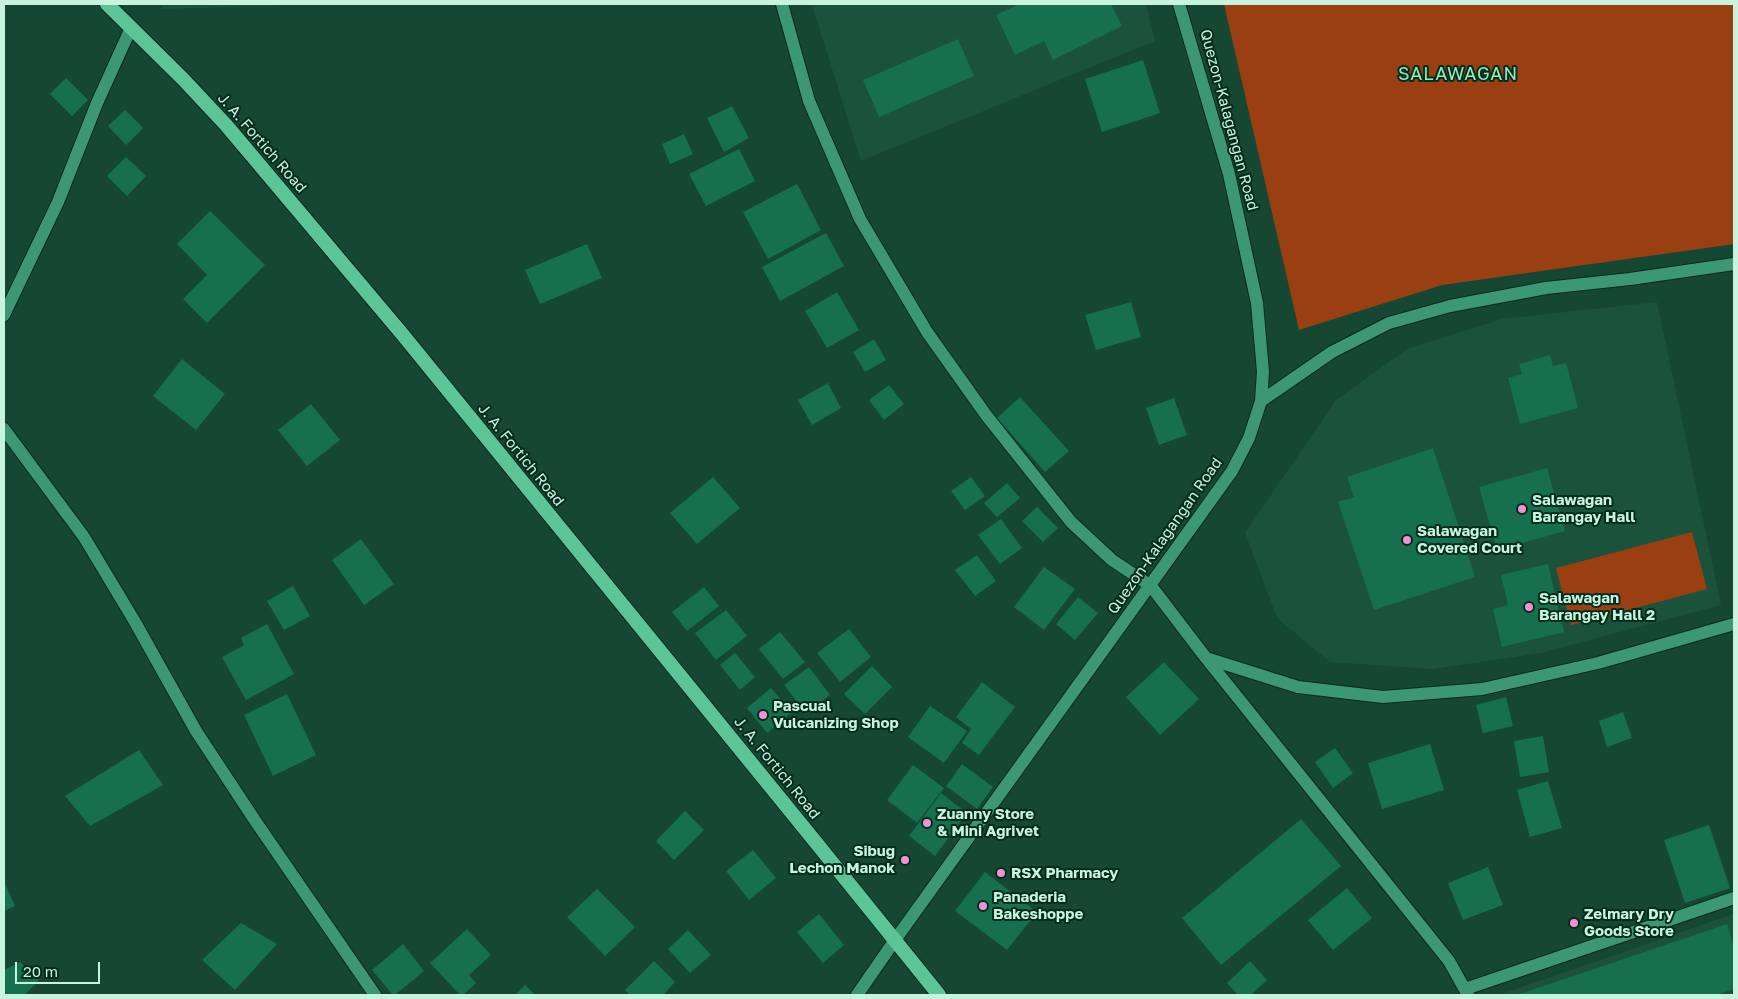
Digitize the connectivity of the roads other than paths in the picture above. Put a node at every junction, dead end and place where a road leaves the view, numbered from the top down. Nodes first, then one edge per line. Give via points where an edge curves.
1 (108, 4) edge
2 (782, 4) edge
3 (1179, 4) edge
4 (131, 28) junction
5 (1734, 264) edge
6 (4, 315) edge
7 (1261, 401) junction
8 (4, 429) edge
9 (1151, 586) junction
10 (1734, 624) edge
11 (1206, 658) junction
12 (1734, 898) edge
13 (895, 940) junction
14 (1466, 992) edge
15 (375, 995) edge
16 (857, 995) edge
17 (939, 995) edge

1 - 4 highway, J. A. Fortich Road
2 - 9 street via 809,101 856,211 927,332 986,415 1071,522 1112,560
3 - 7 street, Quezon-Kalagangan Road via 1230,174 1257,303 1263,372
4 - 6 street via 58,202
4 - 13 highway, J. A. Fortich Road via 226,125 397,327
5 - 7 street via 1546,288 1450,306 1389,324 1332,352
7 - 9 street, Quezon-Kalagangan Road via 1249,438 1232,472
8 - 15 street via 84,537 196,731
9 - 11 street
9 - 13 street, Quezon-Kalagangan Road
10 - 11 street via 1598,663 1482,689 1382,697 1298,687
11 - 14 street via 1449,961
12 - 14 street
13 - 16 street, Quezon-Kalagangan Road
13 - 17 highway, J. A. Fortich Road

